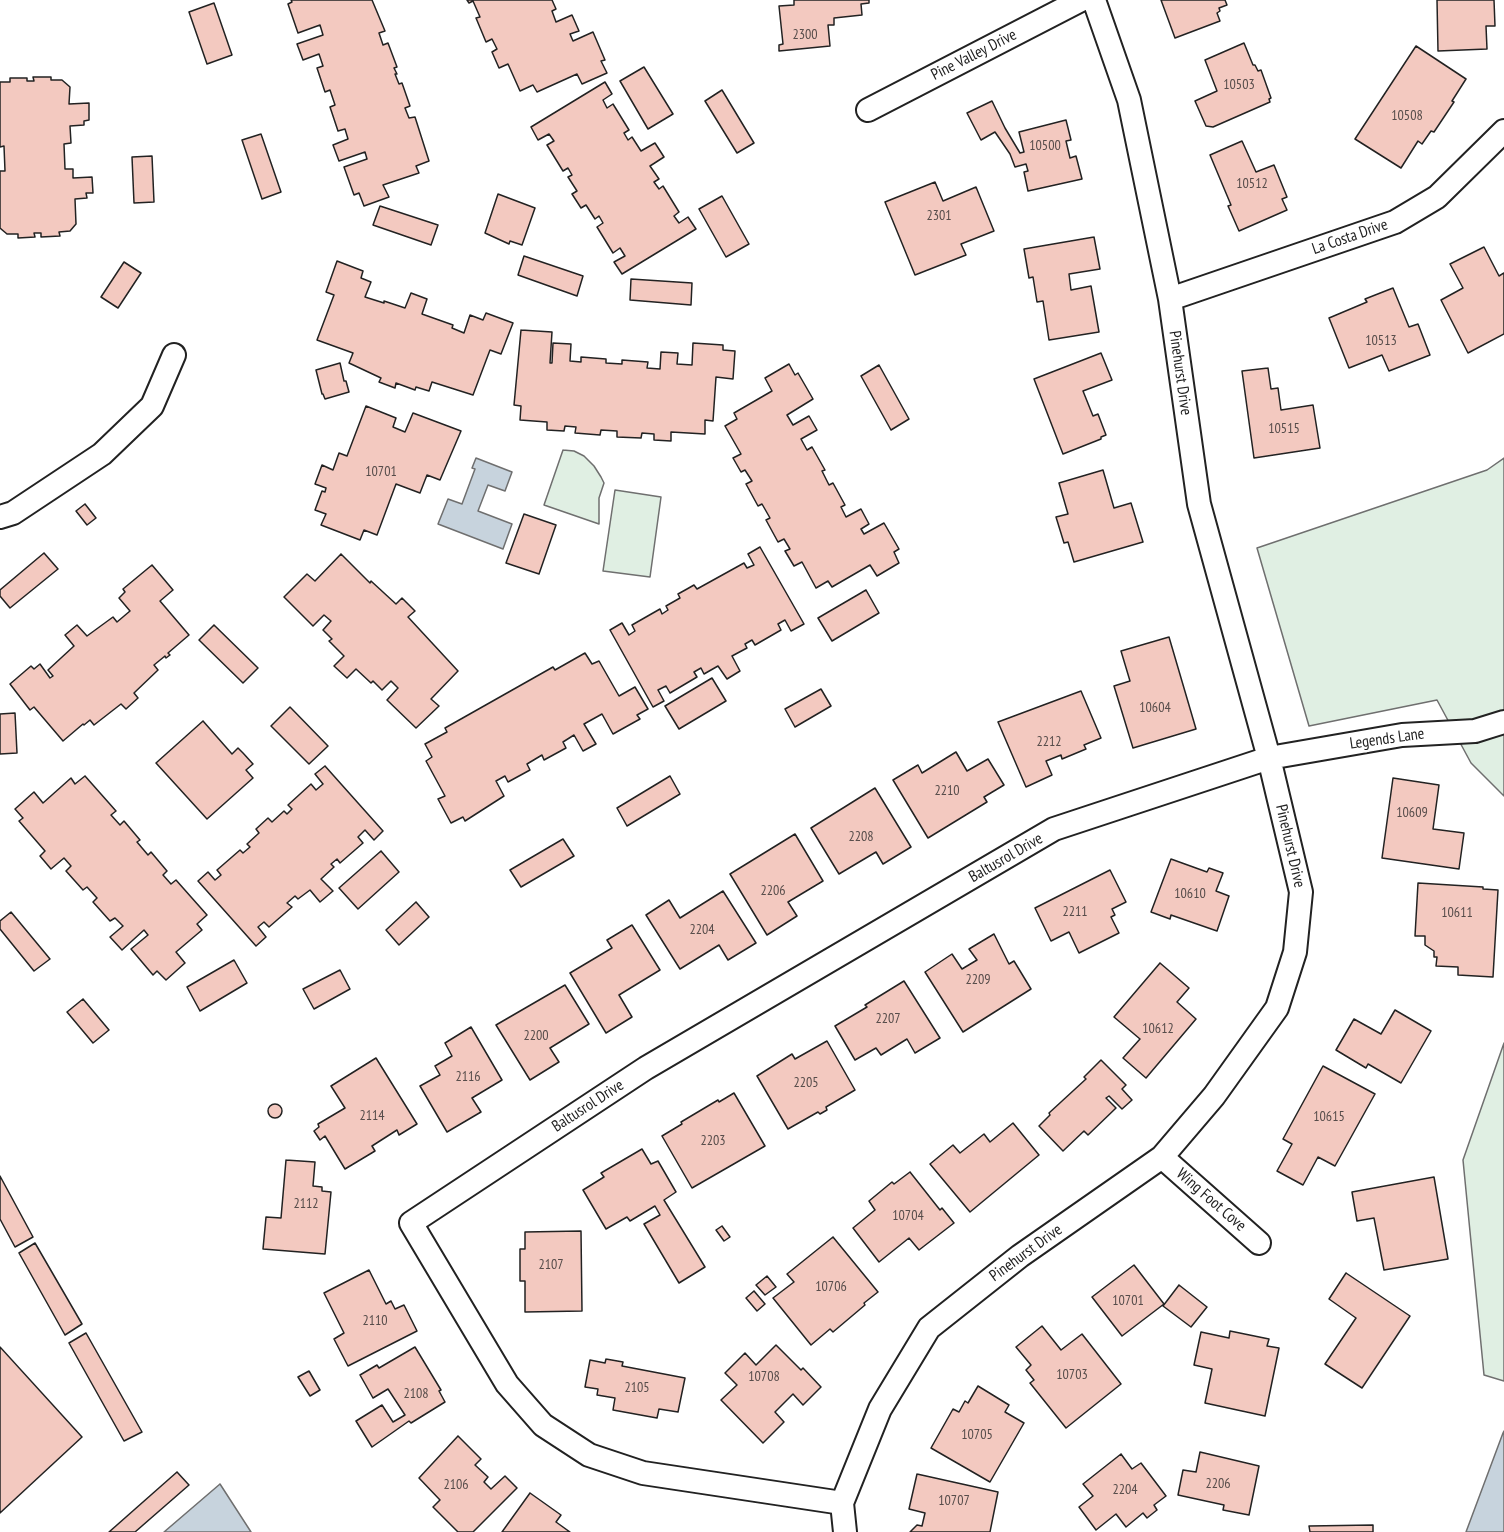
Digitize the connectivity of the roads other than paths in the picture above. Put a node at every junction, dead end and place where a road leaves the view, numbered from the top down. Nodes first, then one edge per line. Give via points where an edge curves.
1 (1081, 0) edge
2 (1094, 0) edge
3 (868, 110) dead end
4 (1504, 131) edge
5 (1170, 299) junction
6 (174, 355) dead end
7 (0, 517) edge
8 (1504, 722) edge
9 (1269, 758) junction
10 (1162, 1157) junction
11 (1259, 1243) dead end
12 (842, 1503) junction
13 (845, 1532) edge

1 - 3 street, Pine Valley Drive
2 - 5 street, Pinehurst Drive via 1129,100
4 - 5 street, La Costa Drive via 1437,197 1395,222
5 - 9 street, Pinehurst Drive via 1199,504
6 - 7 street via 152,406 102,454 13,513
8 - 9 street, Legends Lane via 1475,731 1402,735
9 - 10 street, Pinehurst Drive via 1301,892 1295,952 1276,1008 1214,1096
9 - 12 street, Baltusrol Drive via 1054,829 646,1068 411,1223 507,1384 543,1425 589,1455 643,1473
10 - 11 street, Wing Foot Cove
10 - 12 street, Pinehurst Drive via 1020,1256 929,1328 880,1409
12 - 13 street, Pinehurst Drive

